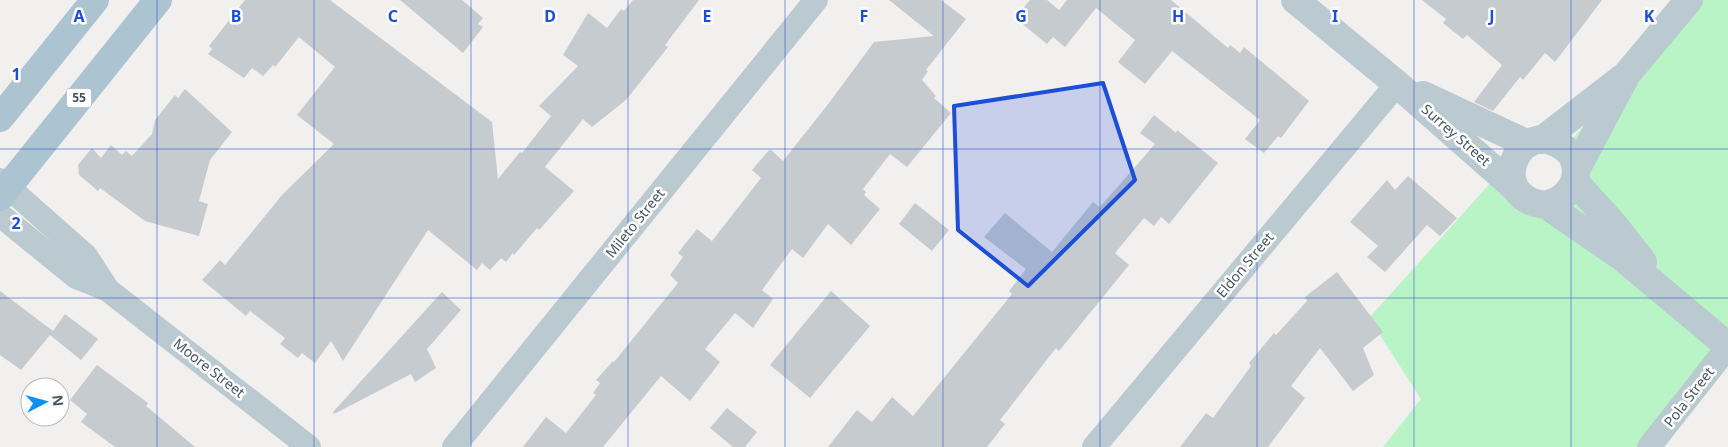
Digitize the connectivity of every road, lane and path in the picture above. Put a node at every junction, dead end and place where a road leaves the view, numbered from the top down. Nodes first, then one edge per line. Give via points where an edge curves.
1 (95, 0) edge
2 (158, 0) edge
3 (816, 0) edge
4 (1295, 0) edge
5 (1689, 0) edge
6 (1627, 74) junction
7 (1396, 84) junction
8 (0, 118) edge
9 (1535, 142) junction
10 (1575, 176) junction
11 (3, 188) edge
12 (1515, 188) junction
13 (1546, 205) junction
14 (0, 215) edge
15 (108, 290) junction
16 (1667, 293) junction
17 (1728, 346) edge
18 (309, 447) edge
19 (454, 447) edge
20 (1094, 447) edge
21 (1649, 447) edge

1 - 8 main road
2 - 11 main road, 55
3 - 19 street, Mileto Street
4 - 7 street, Surrey Street
5 - 6 street
6 - 9 street
6 - 10 street
7 - 9 street, Surrey Street
7 - 12 street, Surrey Street
7 - 20 street, Eldon Street
9 - 10 street via 1553,141 1565,148 1572,157
9 - 12 street via 1519,150 1512,163
10 - 13 street via 1568,194
10 - 16 street
11 - 15 street, Moore Street via 86,256
12 - 13 street via 1522,197
13 - 16 street
14 - 15 street, Moore Street via 76,277
15 - 18 street, Moore Street
16 - 17 street
17 - 21 street, Pola Street

